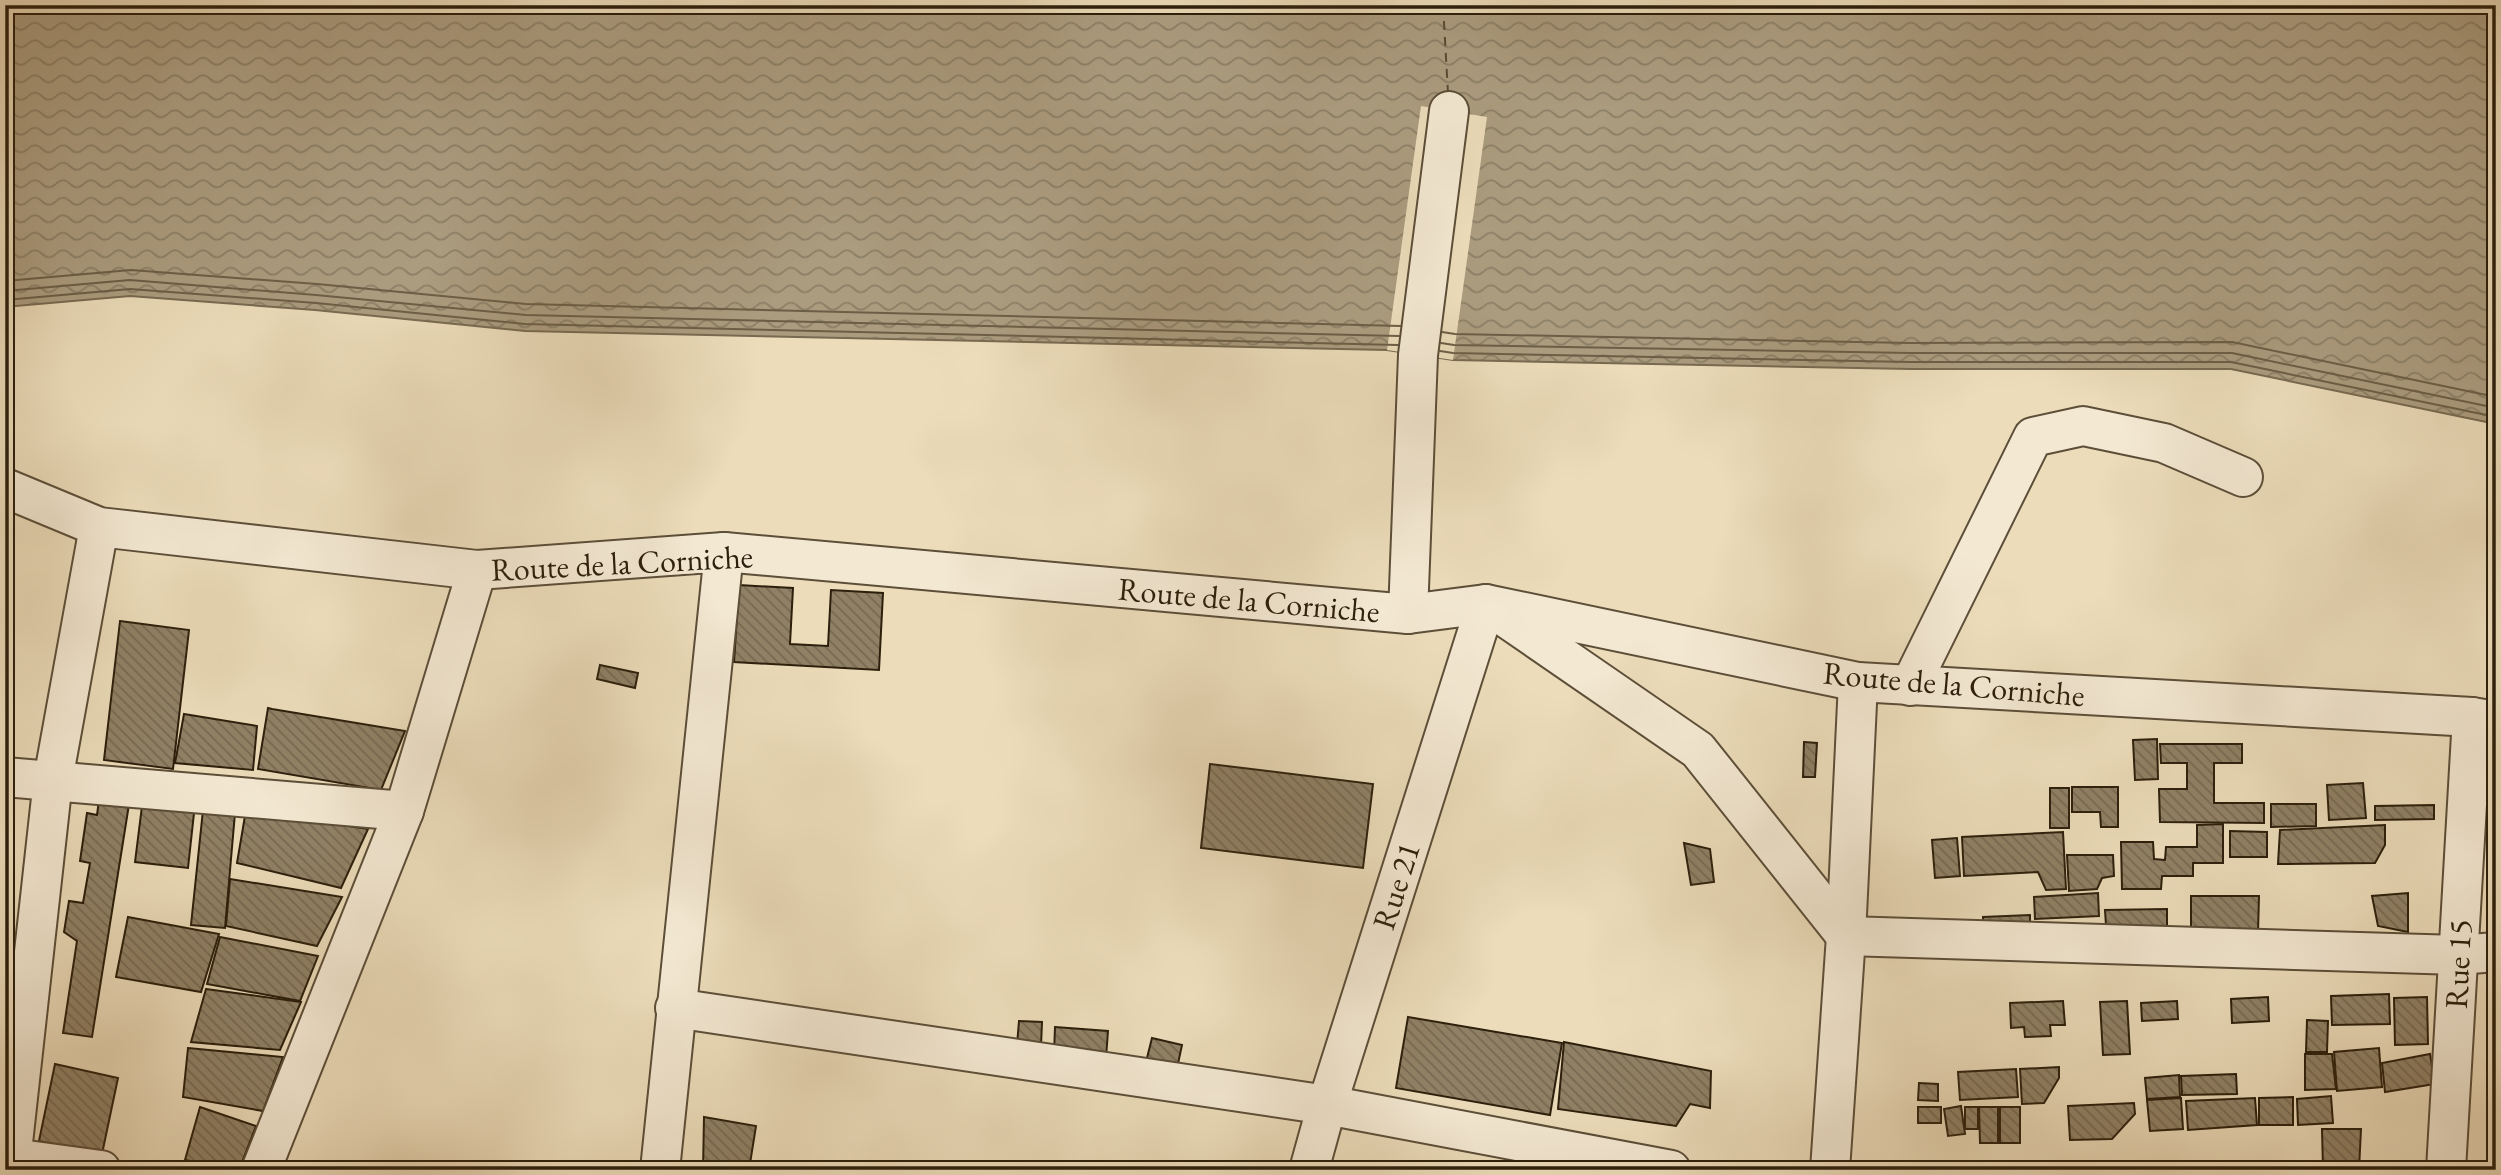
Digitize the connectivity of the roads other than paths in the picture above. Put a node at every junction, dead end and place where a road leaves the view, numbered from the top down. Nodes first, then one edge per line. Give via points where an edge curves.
1 (1450, 111) dead end
2 (2243, 477) dead end
3 (5, 488) edge
4 (99, 527) junction
5 (724, 552) junction
6 (477, 570) junction
7 (1486, 604) junction
8 (1408, 614) junction
9 (1858, 682) junction
10 (1910, 685) junction
11 (2484, 719) edge
12 (5, 776) edge
13 (53, 780) junction
14 (404, 811) junction
15 (1846, 936) junction
16 (2496, 953) edge
17 (2458, 955) junction
18 (675, 1008) junction
19 (1327, 1105) junction
20 (9, 1162) edge
21 (101, 1170) edge
22 (261, 1170) edge
23 (660, 1170) edge
24 (1310, 1170) edge
25 (1671, 1170) edge
26 (1830, 1170) edge
27 (2446, 1170) edge

1 - 8 street via 1418,355
2 - 10 street via 2164,443 2083,426 2033,437
3 - 4 street, Route de la Corniche
4 - 6 street, Route de la Corniche
4 - 13 street
5 - 6 street, Route de la Corniche
5 - 8 street, Route de la Corniche
5 - 18 street
6 - 14 street
7 - 8 street, Route de la Corniche
7 - 9 street, Route de la Corniche
7 - 15 street via 1698,750
7 - 19 street, Rue 21
9 - 10 street, Route de la Corniche
9 - 15 street
10 - 11 street, Route de la Corniche
11 - 17 street, Rue 15
12 - 13 street
13 - 14 street
13 - 20 street
14 - 22 street
15 - 17 street
15 - 26 street
16 - 17 street
17 - 27 street, Rue 15
18 - 19 street
18 - 23 street
19 - 24 street, Rue 21
19 - 25 street
20 - 21 street

